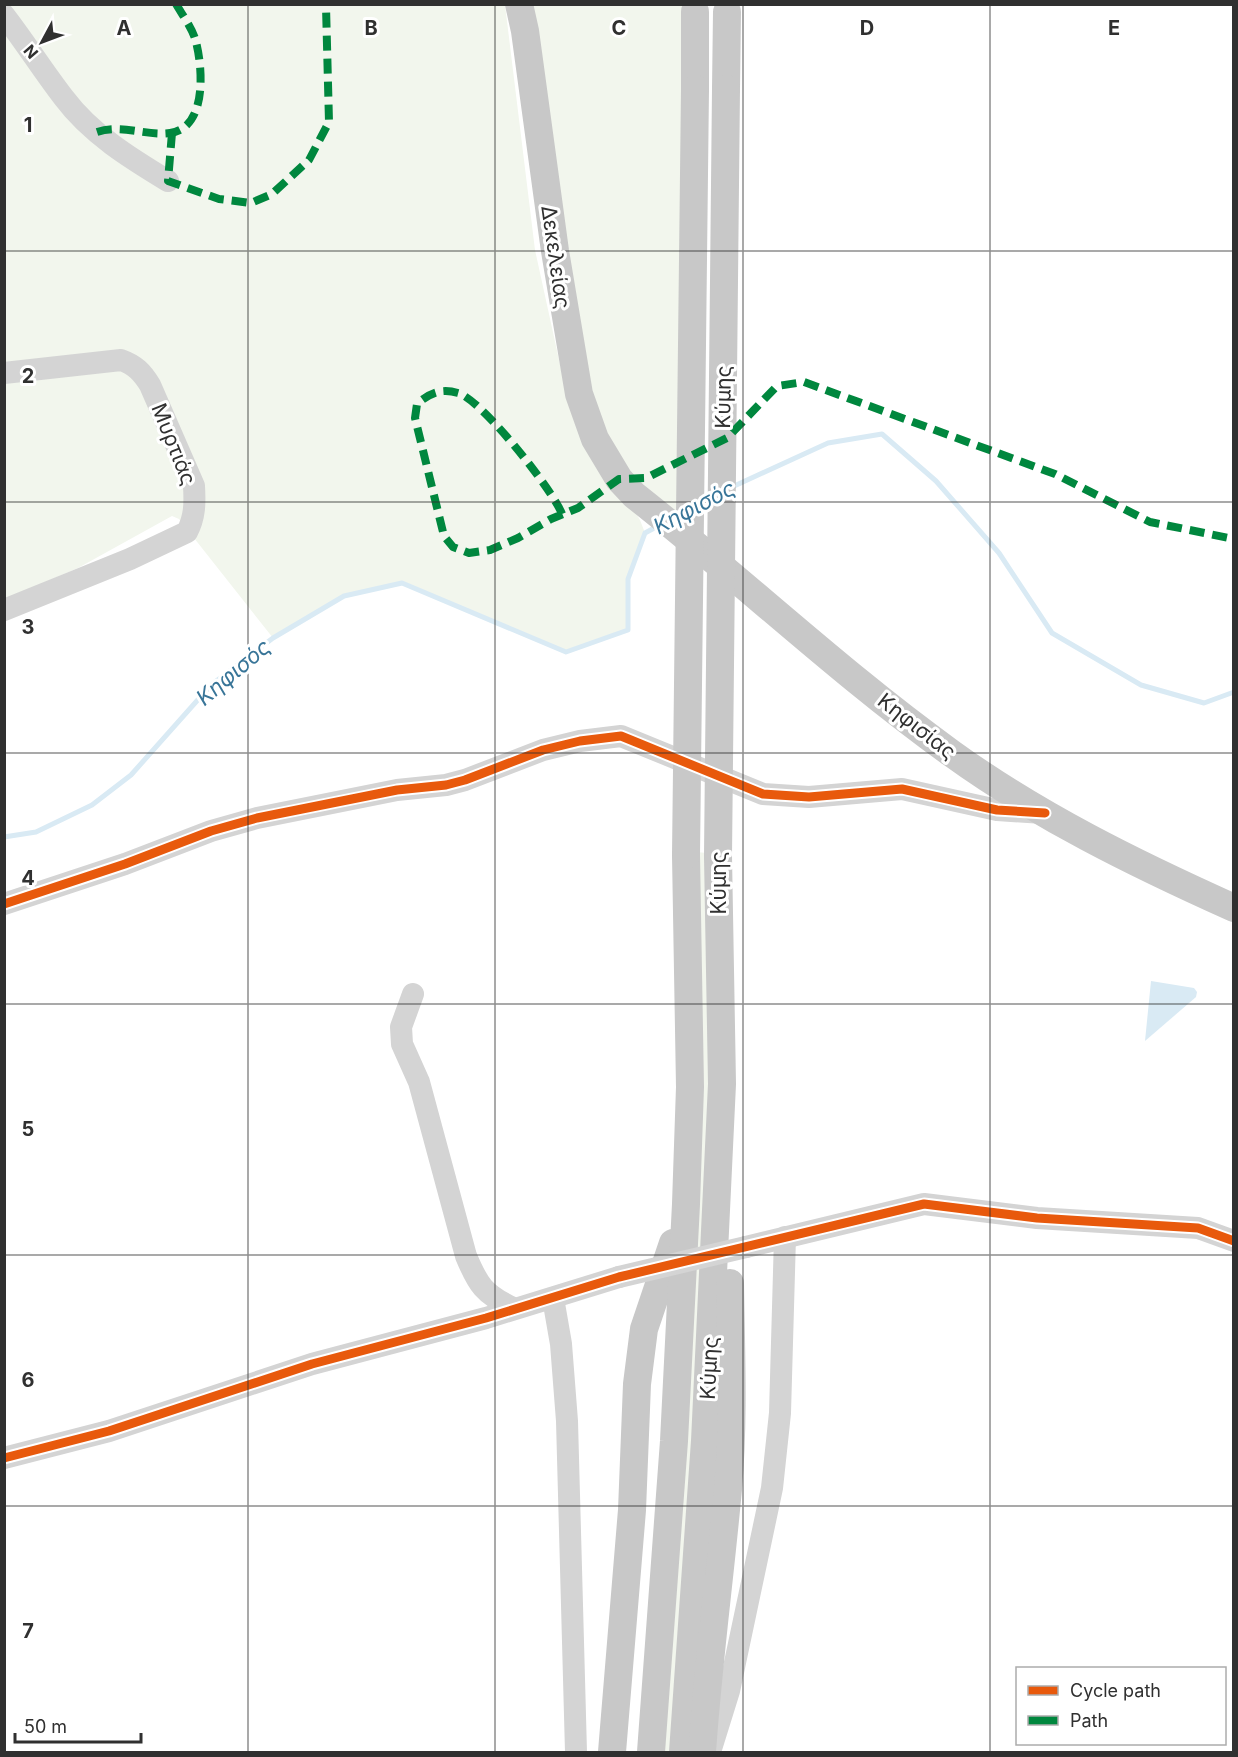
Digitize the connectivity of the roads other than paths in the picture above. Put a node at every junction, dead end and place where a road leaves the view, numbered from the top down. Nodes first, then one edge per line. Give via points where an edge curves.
1 (519, 4) edge
2 (695, 12) dead end
3 (727, 12) dead end
4 (4, 15) edge
5 (168, 181) dead end
6 (4, 373) edge
7 (634, 495) joint
8 (4, 610) edge
9 (1044, 813) junction
10 (4, 904) edge
11 (1233, 908) edge
12 (413, 994) dead end
13 (717, 1202) junction
14 (686, 1204) junction
15 (786, 1237) junction
16 (1233, 1241) edge
17 (553, 1298) junction
18 (513, 1308) junction
19 (4, 1458) edge
20 (576, 1752) edge
21 (612, 1752) edge
22 (651, 1752) edge
23 (683, 1752) edge
24 (702, 1752) edge
25 (710, 1752) edge

1 - 7 main road, Δεκελείας via 579,394 595,439 619,479
2 - 14 main road, Κύμης, bridge via 686,855 690,1087
3 - 13 main road, Κύμης, bridge via 718,856 722,1084
4 - 5 street via 65,100 88,125 129,158
6 - 8 street, Μυρτιάς via 121,360 130,363 150,385 194,486 195,498 194,516 187,532
7 - 9 main road, Κηφισίας via 929,737
9 - 10 street via 997,810 902,789 809,797 763,794 621,736 601,737 543,750 465,780 248,820
9 - 11 main road, Κηφισίας
12 - 18 street via 401,1027 402,1044 419,1082 466,1256 483,1291
13 - 23 main road, Κύμης
13 - 24 main road via 728,1239 732,1421
14 - 21 main road via 644,1329
14 - 22 main road, Κύμης via 674,1440
15 - 16 street via 924,1204 1037,1218 1198,1228
15 - 17 street, bridge via 619,1277
15 - 25 street via 780,1401 772,1488 729,1690
17 - 18 street
17 - 20 street via 567,1421
18 - 19 street via 312,1365 109,1431

